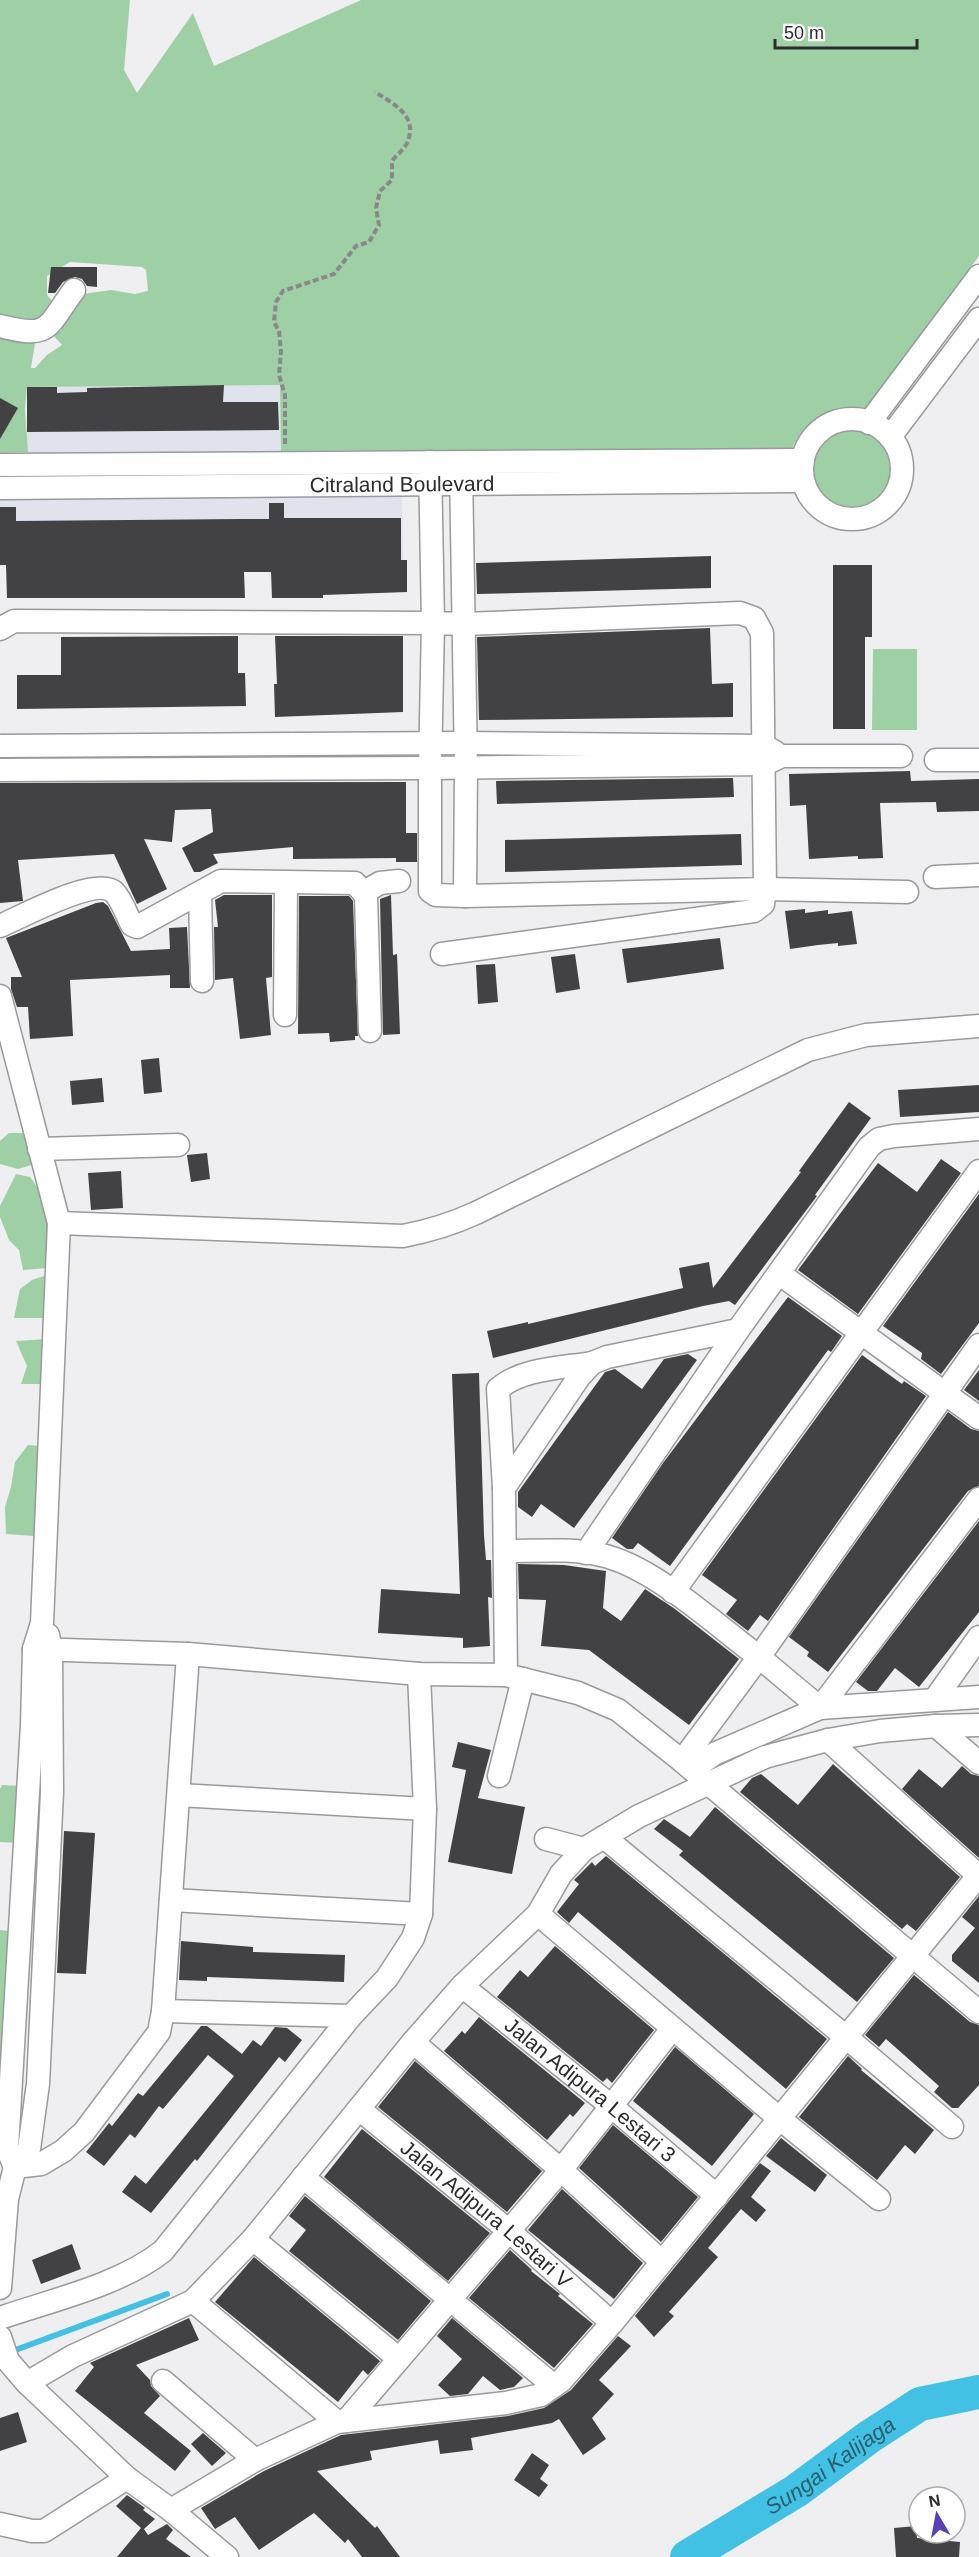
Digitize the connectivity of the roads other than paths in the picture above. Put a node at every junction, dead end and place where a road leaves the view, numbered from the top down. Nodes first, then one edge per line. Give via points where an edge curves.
1 (979, 276) edge
2 (74, 290) dead end
3 (979, 319) edge
4 (0, 326) edge
5 (869, 423) junction
6 (890, 437) junction
7 (0, 465) edge
8 (28, 465) junction
9 (803, 470) junction
10 (430, 473) junction
11 (461, 473) junction
12 (0, 488) edge
13 (29, 488) junction
14 (434, 623) junction
15 (464, 624) junction
16 (0, 628) edge
17 (465, 743) junction
18 (430, 744) junction
19 (232, 745) junction
20 (0, 746) edge
21 (770, 755) junction
22 (901, 756) dead end
23 (936, 760) dead end
24 (979, 760) edge
25 (466, 767) junction
26 (430, 768) junction
27 (231, 769) junction
28 (0, 770) edge
29 (979, 875) edge
30 (935, 877) dead end
31 (399, 881) dead end
32 (286, 883) junction
33 (765, 889) junction
34 (364, 892) junction
35 (907, 892) dead end
36 (200, 894) junction
37 (599, 895) junction
38 (465, 896) junction
39 (0, 926) edge
40 (600, 931) junction
41 (442, 954) dead end
42 (202, 981) dead end
43 (0, 996) edge
44 (285, 1015) dead end
45 (979, 1026) edge
46 (370, 1031) dead end
47 (979, 1129) edge
48 (178, 1145) dead end
49 (39, 1149) junction
50 (979, 1170) edge
51 (60, 1223) junction
52 (780, 1274) junction
53 (738, 1330) junction
54 (861, 1332) junction
55 (979, 1345) edge
56 (592, 1363) junction
57 (944, 1392) junction
58 (979, 1418) edge
59 (504, 1488) junction
60 (979, 1499) edge
61 (505, 1551) junction
62 (586, 1553) junction
63 (673, 1592) junction
64 (979, 1637) edge
65 (43, 1649) junction
66 (188, 1654) junction
67 (759, 1657) junction
68 (418, 1674) junction
69 (514, 1677) junction
70 (979, 1697) edge
71 (935, 1699) junction
72 (820, 1708) junction
73 (936, 1725) junction
74 (979, 1725) edge
75 (828, 1740) junction
76 (979, 1763) edge
77 (694, 1771) junction
78 (499, 1776) dead end
79 (179, 1795) junction
80 (425, 1809) junction
81 (604, 1837) junction
82 (546, 1839) dead end
83 (584, 1849) junction
84 (979, 1876) edge
85 (171, 1900) junction
86 (421, 1914) junction
87 (538, 1914) junction
88 (911, 1957) junction
89 (462, 1986) junction
90 (164, 2011) junction
91 (979, 2012) edge
92 (351, 2016) junction
93 (672, 2029) junction
94 (846, 2037) junction
95 (413, 2042) junction
96 (610, 2105) junction
97 (359, 2109) junction
98 (780, 2119) junction
99 (952, 2127) dead end
100 (15, 2167) junction
101 (561, 2170) junction
102 (303, 2177) junction
103 (717, 2196) junction
104 (879, 2199) dead end
105 (508, 2230) junction
106 (253, 2239) junction
107 (661, 2261) junction
108 (0, 2288) edge
109 (449, 2299) junction
110 (193, 2301) junction
111 (0, 2318) edge
112 (612, 2322) junction
113 (3, 2352) edge
114 (398, 2358) junction
115 (162, 2381) dead end
116 (27, 2383) junction
117 (554, 2386) junction
118 (341, 2421) junction
119 (255, 2460) junction
120 (127, 2478) junction
121 (171, 2510) junction
122 (0, 2524) edge
123 (227, 2557) edge

1 - 5 street
2 - 4 street via 41,332
3 - 6 street
5 - 6 street
5 - 9 street via 846,420 822,429 812,438
6 - 9 street via 898,451 901,476 891,500 870,516 844,519 820,508 811,499
7 - 8 street, Citraland Boulevard
8 - 10 street, Citraland Boulevard via 286,463
8 - 13 street
9 - 11 street, Citraland Boulevard
10 - 11 street, Citraland Boulevard
10 - 13 street, Citraland Boulevard
10 - 14 street
11 - 15 street
12 - 13 street, Citraland Boulevard
14 - 15 street
14 - 16 street via 14,621
14 - 18 street
15 - 17 street
15 - 21 street via 741,612 754,618 762,633
17 - 18 street
17 - 21 street
17 - 25 street
18 - 19 street
18 - 26 street
19 - 20 street
19 - 27 street
21 - 22 street
21 - 25 street
21 - 33 street
23 - 24 street
25 - 26 street
25 - 38 street
26 - 27 street
26 - 38 street via 429,888 436,895
27 - 28 street
29 - 30 street
31 - 34 street via 380,883
32 - 34 street via 351,882
32 - 36 street via 228,880
32 - 44 street
33 - 35 street
33 - 37 street
33 - 40 street via 763,904 754,911
34 - 46 street
36 - 39 street via 137,927 132,925 115,893 93,888
36 - 42 street
37 - 38 street
37 - 40 street
40 - 41 street
43 - 49 street
45 - 51 street via 867,1035 808,1050 476,1213 421,1233 391,1236
47 - 52 street via 894,1136 873,1143
48 - 49 street
49 - 51 street
50 - 54 street
51 - 65 street
52 - 53 street
52 - 54 street
53 - 56 street
53 - 62 street
54 - 57 street
54 - 63 street
55 - 57 street
56 - 59 street
56 - 59 street via 525,1375 498,1389
57 - 58 street
57 - 67 street
59 - 61 street
60 - 72 street
61 - 62 street
61 - 69 street
62 - 63 street via 628,1564
63 - 67 street
64 - 71 street
65 - 66 street
65 - 100 street via 52,1792 38,2084 29,2149
66 - 68 street
66 - 79 street
67 - 72 street
67 - 77 street
68 - 69 street
68 - 80 street
69 - 77 street via 578,1693 618,1710
69 - 78 street
70 - 71 street
71 - 72 street
72 - 77 street via 714,1754
73 - 74 street
73 - 75 street
73 - 76 street
75 - 77 street
75 - 84 street
77 - 81 street via 639,1816
77 - 88 street
79 - 80 street
79 - 85 street
80 - 86 street
81 - 83 street
81 - 94 street
82 - 83 street
83 - 87 street via 561,1875
84 - 88 street
85 - 86 street
85 - 90 street
86 - 92 street via 414,1938 387,1978
87 - 89 street
87 - 93 street
88 - 91 street
88 - 94 street
89 - 95 street
89 - 96 street, Jalan Adipura Lestari 3
90 - 92 street
90 - 100 street via 159,2032 84,2132 41,2164
92 - 111 street via 163,2251 146,2265 124,2275
93 - 96 street
93 - 98 street
94 - 98 street
94 - 99 street
95 - 97 street
95 - 101 street
96 - 101 street
96 - 103 street, Jalan Adipura Lestari 3
97 - 102 street
97 - 105 street, Jalan Adipura Lestari V
98 - 103 street
98 - 104 street
100 - 108 street via 7,2199
101 - 105 street
101 - 107 street
102 - 106 street
102 - 109 street
103 - 107 street
105 - 109 street
105 - 112 street, Jalan Adipura Lestari V
106 - 110 street
106 - 114 street
107 - 112 street
109 - 114 street
109 - 117 street
110 - 116 street via 73,2356
110 - 118 street
112 - 117 street
113 - 116 street
114 - 118 street
115 - 119 street
116 - 120 street
117 - 118 street via 541,2395 506,2403
118 - 119 street
119 - 121 street
120 - 121 street
120 - 122 street via 44,2531
121 - 123 street

